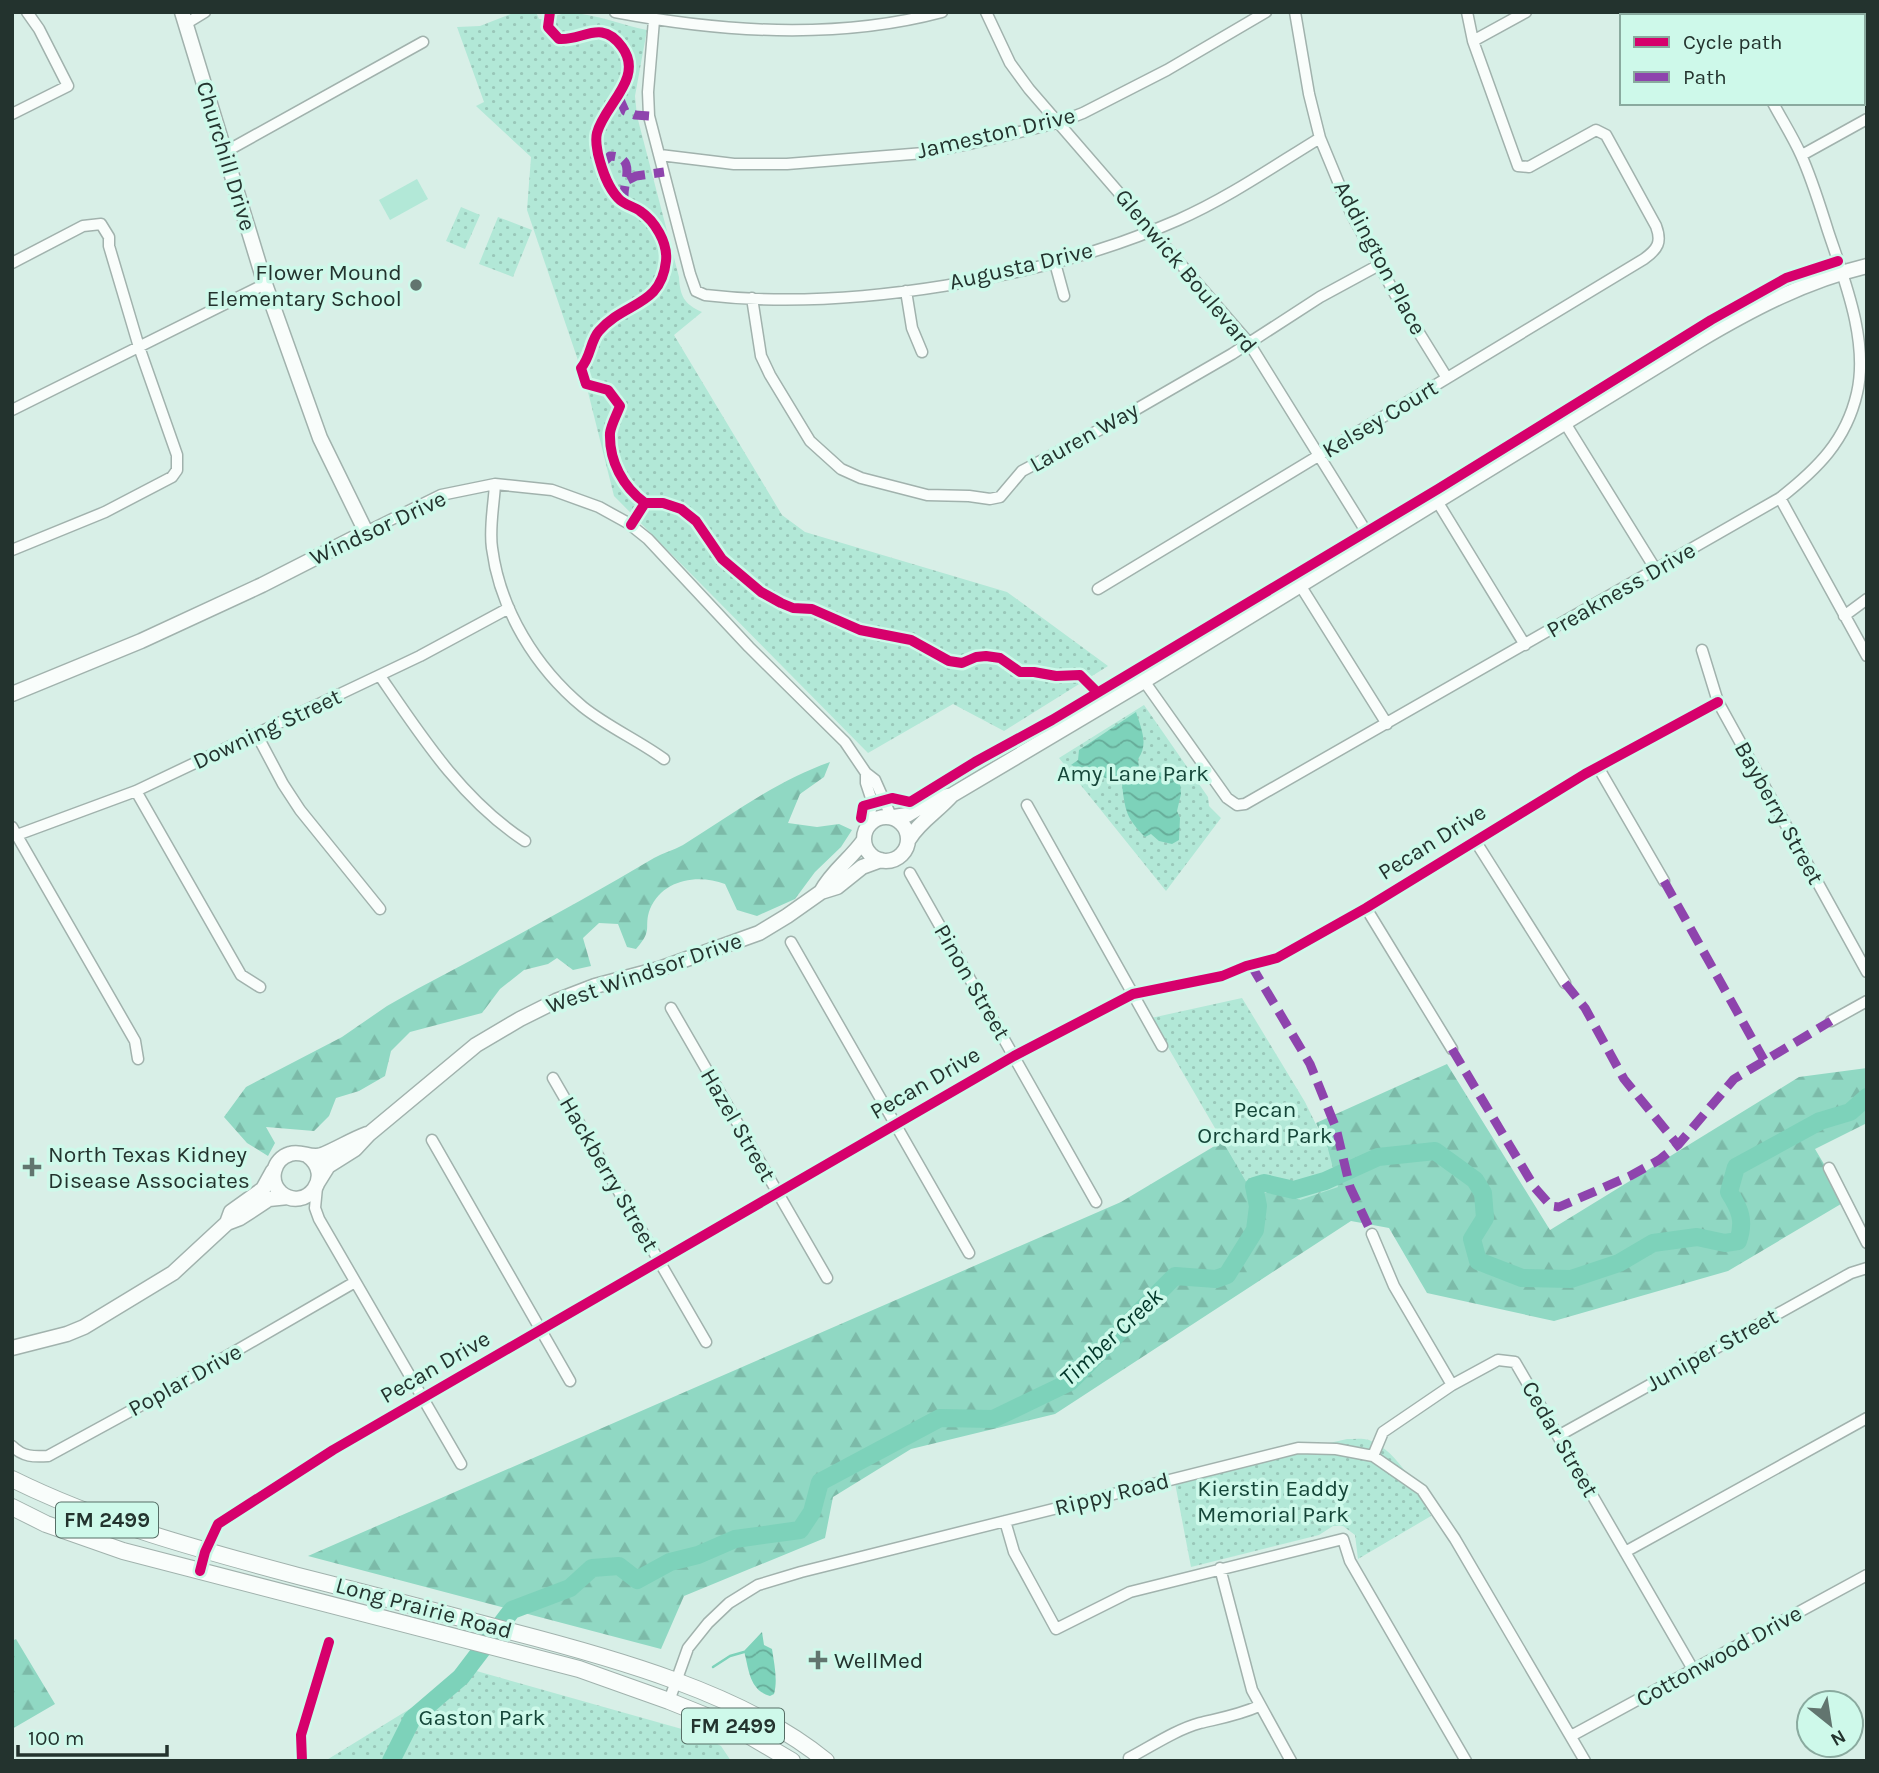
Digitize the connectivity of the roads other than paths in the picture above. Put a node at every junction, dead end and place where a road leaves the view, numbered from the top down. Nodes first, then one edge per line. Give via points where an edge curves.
1 (27, 12) edge
2 (205, 12) edge
3 (615, 12) edge
4 (942, 12) edge
5 (986, 12) edge
6 (1266, 12) edge
7 (1295, 12) edge
8 (1467, 12) edge
9 (1526, 12) edge
10 (184, 18) edge
11 (654, 20) junction
12 (1473, 41) junction
13 (423, 42) dead end
14 (1774, 105) edge
15 (12, 114) edge
16 (1867, 119) edge
17 (1057, 122) junction
18 (1320, 138) junction
19 (225, 152) junction
20 (660, 155) junction
21 (1801, 156) junction
22 (1153, 230) junction
23 (12, 263) edge
24 (1055, 263) junction
25 (1379, 265) junction
26 (1867, 266) edge
27 (1842, 272) junction
28 (265, 284) junction
29 (906, 291) junction
30 (1063, 296) dead end
31 (752, 298) junction
32 (1249, 343) junction
33 (139, 347) junction
34 (922, 352) dead end
35 (1447, 378) junction
36 (12, 410) edge
37 (1565, 423) junction
38 (1320, 455) junction
39 (495, 484) junction
40 (1780, 498) junction
41 (1437, 501) junction
42 (366, 532) junction
43 (1372, 541) junction
44 (12, 550) edge
45 (1656, 570) junction
46 (1300, 585) junction
47 (1098, 589) dead end
48 (1867, 599) edge
49 (509, 608) junction
50 (1844, 615) junction
51 (1525, 645) junction
52 (1702, 650) dead end
53 (1867, 656) edge
54 (380, 676) junction
55 (1144, 681) junction
56 (12, 694) edge
57 (1718, 702) junction
58 (1387, 724) junction
59 (257, 735) junction
60 (664, 759) dead end
61 (1598, 767) junction
62 (866, 773) junction
63 (136, 791) junction
64 (952, 795) junction
65 (1027, 805) dead end
66 (892, 817) junction
67 (869, 825) junction
68 (15, 831) edge
69 (909, 839) junction
70 (864, 840) junction
71 (525, 841) dead end
72 (1476, 842) junction
73 (881, 860) junction
74 (910, 873) dead end
75 (1664, 881) dead end
76 (821, 892) junction
77 (1366, 908) junction
78 (380, 909) dead end
79 (791, 942) dead end
80 (1867, 972) edge
81 (1565, 983) dead end
82 (260, 987) dead end
83 (1133, 994) junction
84 (1867, 1000) edge
85 (671, 1008) dead end
86 (1831, 1021) dead end
87 (1162, 1046) dead end
88 (1452, 1049) dead end
89 (1014, 1056) junction
90 (138, 1059) dead end
91 (553, 1079) dead end
92 (896, 1125) junction
93 (369, 1133) junction
94 (432, 1140) dead end
95 (307, 1155) junction
96 (1829, 1168) dead end
97 (274, 1171) junction
98 (318, 1183) junction
99 (778, 1194) junction
100 (289, 1197) junction
101 (1096, 1202) dead end
102 (318, 1219) junction
103 (227, 1223) junction
104 (1372, 1234) dead end
105 (1867, 1243) edge
106 (969, 1253) dead end
107 (660, 1262) junction
108 (1867, 1268) edge
109 (827, 1278) dead end
110 (355, 1282) junction
111 (540, 1330) junction
112 (706, 1342) dead end
113 (12, 1348) edge
114 (570, 1381) dead end
115 (1452, 1385) junction
116 (423, 1398) junction
117 (1867, 1418) edge
118 (1558, 1436) junction
119 (12, 1446) edge
120 (1373, 1456) junction
121 (461, 1464) dead end
122 (12, 1479) edge
123 (12, 1507) edge
124 (1005, 1521) junction
125 (205, 1552) junction
126 (1625, 1552) junction
127 (1220, 1568) junction
128 (200, 1571) junction
129 (1867, 1575) edge
130 (1694, 1671) junction
131 (676, 1682) junction
132 (669, 1701) junction
133 (1259, 1706) junction
134 (1571, 1737) junction
135 (1130, 1760) edge
136 (792, 1761) edge
137 (826, 1761) edge
138 (1291, 1761) edge
139 (1466, 1761) edge
140 (1586, 1761) edge

1 - 15 street via 68,86
2 - 10 street
3 - 11 street
4 - 11 street via 820,29
5 - 17 street, Glenwick Boulevard via 1010,63
6 - 17 street, Jameston Drive via 1134,87
7 - 18 street, Addington Place
8 - 12 street
9 - 12 street
10 - 19 street, Churchill Drive
11 - 20 street via 649,116
12 - 35 street, Kelsey Court via 1518,166 1529,167 1596,130 1606,135 1661,238 1644,259
13 - 19 street
14 - 21 street, Preakness Drive
16 - 21 street
17 - 20 street, Jameston Drive via 924,153 788,164 734,164
17 - 22 street, Glenwick Boulevard
18 - 22 street, Augusta Drive via 1238,189
18 - 25 street, Addington Place
19 - 28 street, Churchill Drive
20 - 31 street, Augusta Drive via 696,290 705,295
21 - 27 street, Preakness Drive
22 - 24 street, Augusta Drive
22 - 32 street, Glenwick Boulevard
23 - 33 street via 83,226 101,224 109,237
24 - 29 street, Augusta Drive
24 - 30 street
25 - 32 street, Lauren Way
25 - 35 street, Addington Place
26 - 27 street, West Windsor Drive
27 - 37 street, West Windsor Drive via 1750,310
27 - 40 street, Preakness Drive via 1856,324 1857,392 1830,451 1815,470
28 - 33 street
28 - 42 street, Churchill Drive via 320,438
29 - 31 street, Augusta Drive
29 - 34 street via 912,328
31 - 32 street, Lauren Way via 761,356 810,441 841,469 860,478 927,495 1000,497 1022,471
32 - 38 street, Glenwick Boulevard
33 - 36 street
33 - 44 street via 177,455 177,470 172,477 105,512
35 - 38 street, Kelsey Court
37 - 41 street, West Windsor Drive
37 - 45 street
38 - 43 street, Glenwick Boulevard
38 - 47 street, Kelsey Court
39 - 42 street, Windsor Drive via 441,495
39 - 49 street via 491,546
39 - 62 street, Windsor Drive via 552,490 600,507 628,523 845,742
40 - 45 street, Preakness Drive
40 - 50 street
41 - 43 street, West Windsor Drive
41 - 51 street
42 - 56 street, Windsor Drive via 141,641
43 - 46 street, West Windsor Drive
45 - 51 street, Preakness Drive
46 - 55 street, West Windsor Drive
46 - 58 street
48 - 50 street
49 - 54 street, Downing Street
49 - 60 street via 552,677 584,707
50 - 53 street
51 - 58 street, Preakness Drive
52 - 57 street, Bayberry Street
54 - 59 street, Downing Street
54 - 71 street via 443,767
55 - 58 street, Preakness Drive via 1227,798 1237,805
55 - 64 street, West Windsor Drive
57 - 61 street, Pecan Drive
57 - 80 street, Bayberry Street
59 - 63 street, Downing Street
59 - 78 street via 300,810
61 - 72 street, Pecan Drive
61 - 75 street
62 - 66 street, Windsor Drive via 875,780
62 - 67 street, Windsor Drive via 872,801
63 - 68 street, Downing Street
63 - 82 street via 241,975
64 - 66 street, West Windsor Drive
64 - 69 street, West Windsor Drive via 917,825
65 - 83 street
66 - 67 street, West Windsor Drive via 878,818
66 - 69 street via 903,824
67 - 70 street, West Windsor Drive
68 - 90 street via 135,1041
69 - 73 street, West Windsor Drive via 900,856
70 - 73 street via 871,855
70 - 76 street, West Windsor Drive
72 - 77 street, Pecan Drive
72 - 81 street
73 - 76 street, West Windsor Drive
74 - 89 street, Pinon Street
76 - 93 street, West Windsor Drive via 758,933 659,969 595,986 520,1019 475,1045
77 - 83 street, Pecan Drive via 1267,962
77 - 88 street
79 - 92 street
83 - 87 street
83 - 89 street, Pecan Drive
84 - 86 street
85 - 99 street, Hazel Street
89 - 92 street, Pecan Drive
89 - 101 street, Pinon Street
91 - 107 street, Hackberry Street
92 - 99 street, Pecan Drive
92 - 106 street
93 - 95 street, West Windsor Drive via 318,1156
93 - 98 street, West Windsor Drive via 355,1149 328,1166
94 - 111 street
95 - 97 street, West Windsor Drive via 287,1155
95 - 98 street via 317,1165
96 - 105 street
97 - 100 street via 275,1185
97 - 103 street, West Windsor Drive via 263,1189 231,1212
98 - 100 street, West Windsor Drive via 303,1198
98 - 102 street via 314,1196
99 - 107 street, Pecan Drive
99 - 109 street, Hazel Street
100 - 102 street
100 - 103 street, West Windsor Drive via 269,1199
102 - 110 street
103 - 113 street, West Windsor Drive via 173,1273 110,1312 67,1334
104 - 115 street via 1394,1286
107 - 111 street, Pecan Drive
107 - 112 street, Hackberry Street
108 - 118 street, Juniper Street
110 - 116 street
110 - 119 street, Poplar Drive via 48,1456 31,1457
111 - 114 street
111 - 116 street, Pecan Drive
115 - 118 street, Cedar Street via 1498,1360 1515,1362
115 - 120 street, Cedar Street via 1383,1432
116 - 121 street
116 - 125 street, Pecan Drive via 244,1505 218,1524
117 - 126 street
118 - 126 street, Cedar Street
120 - 124 street, Rippy Road via 1298,1448
120 - 134 street, Rippy Road via 1422,1490
122 - 125 main road, Long Prairie Road / FM 2499 via 59,1503
123 - 128 main road, Long Prairie Road / FM 2499 via 90,1540
124 - 127 street via 1014,1552 1056,1629 1130,1592
124 - 131 street, Rippy Road via 758,1586 729,1603 708,1623 688,1648
125 - 128 street, Pecan Drive
125 - 131 main road, Long Prairie Road / FM 2499 via 585,1650
126 - 130 street, Cedar Street
127 - 133 street via 1247,1679
127 - 139 street via 1343,1539 1350,1561
128 - 132 main road, Long Prairie Road / FM 2499 via 579,1669
129 - 130 street, Cottonwood Drive
130 - 134 street, Cottonwood Drive
131 - 132 street, Rippy Road
131 - 137 main road, Long Prairie Road / FM 2499 via 744,1710
132 - 136 main road, Long Prairie Road / FM 2499 via 736,1728
133 - 135 street via 1177,1732
133 - 138 street
134 - 140 street, Rippy Road

